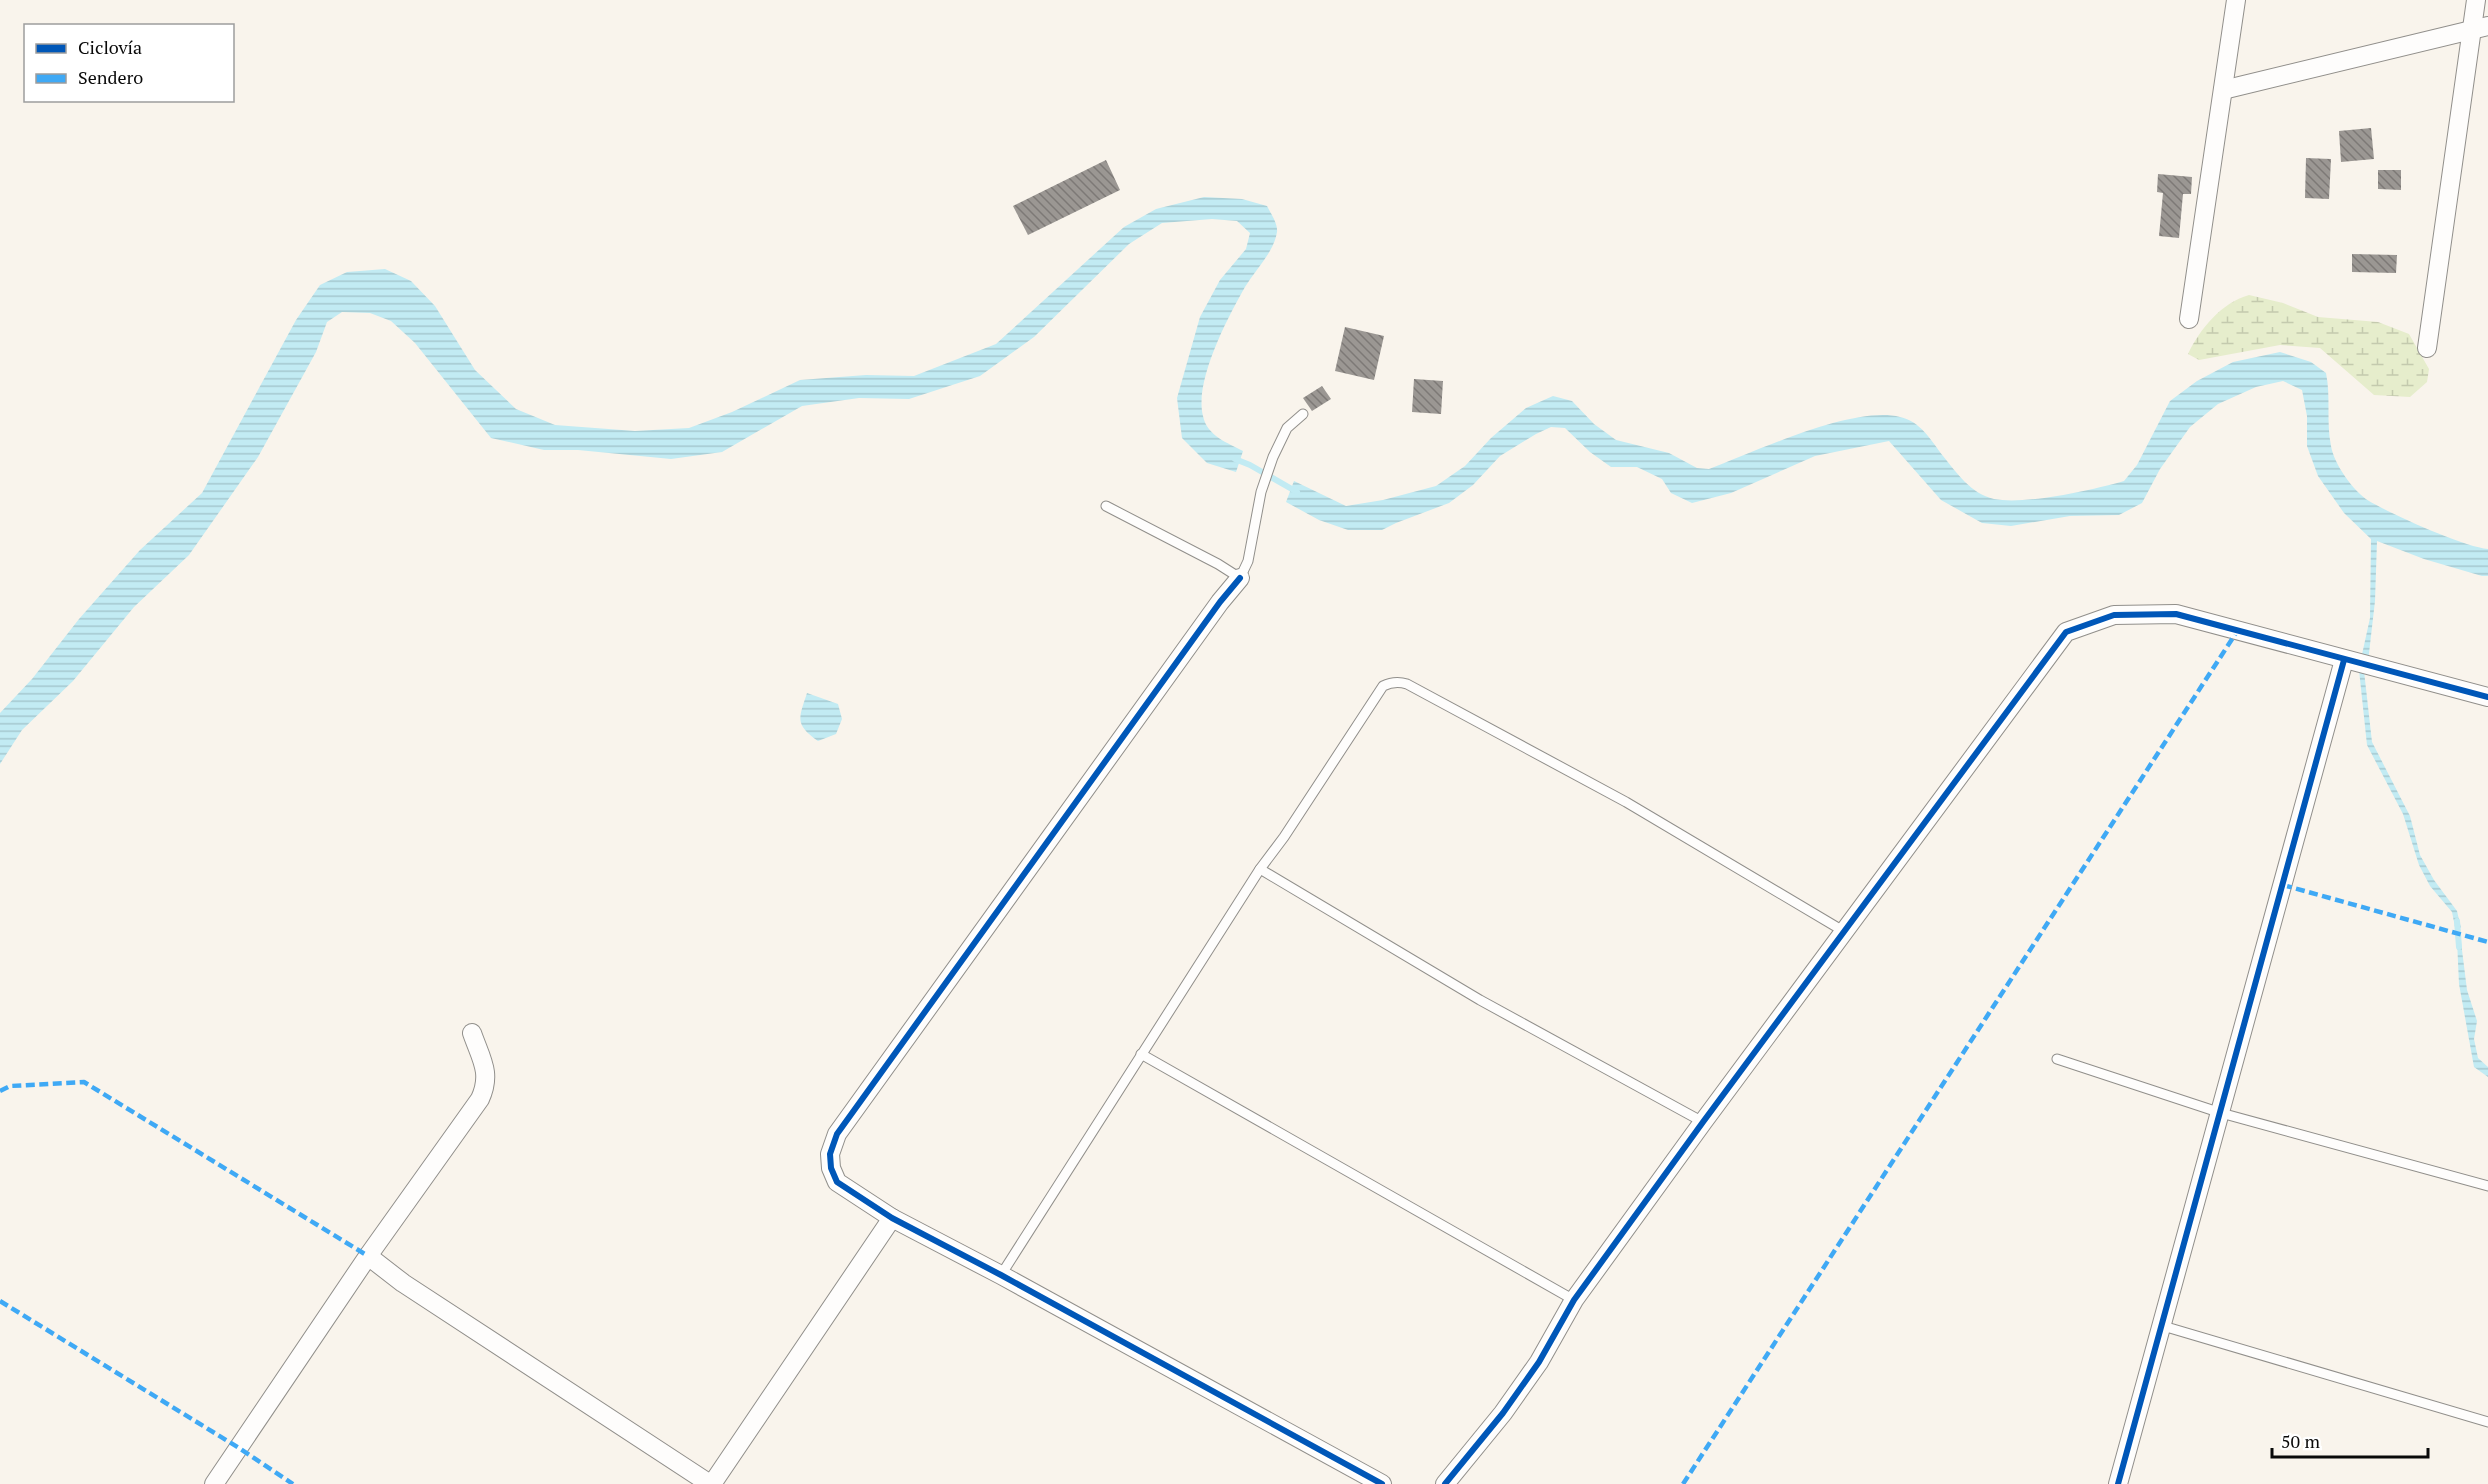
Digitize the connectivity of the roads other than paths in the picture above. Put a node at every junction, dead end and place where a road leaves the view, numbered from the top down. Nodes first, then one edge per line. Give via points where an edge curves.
1 (2236, 0) edge
2 (2476, 0) edge
3 (2480, 28) edge
4 (2223, 90) junction
5 (2189, 319) dead end
6 (2427, 348) dead end
7 (1303, 414) dead end
8 (1106, 506) dead end
9 (1240, 578) junction
10 (2357, 664) junction
11 (2488, 697) edge
12 (1260, 869) junction
13 (1845, 932) junction
14 (472, 1033) dead end
15 (1141, 1054) junction
16 (2056, 1059) dead end
17 (2221, 1113) junction
18 (1703, 1122) junction
19 (2488, 1186) edge
20 (892, 1218) junction
21 (368, 1256) junction
22 (1001, 1275) junction
23 (1574, 1300) junction
24 (2163, 1326) junction
25 (2488, 1422) edge
26 (214, 1484) edge
27 (711, 1484) edge
28 (1382, 1484) edge
29 (1445, 1484) edge
30 (2118, 1484) edge

1 - 4 street
2 - 3 street
3 - 4 street
3 - 6 street
4 - 5 street
7 - 9 lane via 1287,428 1273,457 1261,492 1248,561
8 - 9 lane
9 - 20 street via 837,1134 830,1154 837,1182
10 - 11 street
10 - 13 street via 2176,614 2114,615 2066,632
10 - 17 street
12 - 13 lane via 1383,686 1401,682 1626,802
12 - 15 lane
12 - 18 lane via 1480,1000
13 - 18 street
14 - 21 street via 487,1084
15 - 22 lane
15 - 23 lane
16 - 17 lane
17 - 19 lane
17 - 24 street
18 - 23 street
20 - 22 street
20 - 27 street
21 - 26 street
21 - 27 street via 403,1283
22 - 28 street
23 - 29 street via 1527,1380
24 - 25 lane
24 - 30 street

